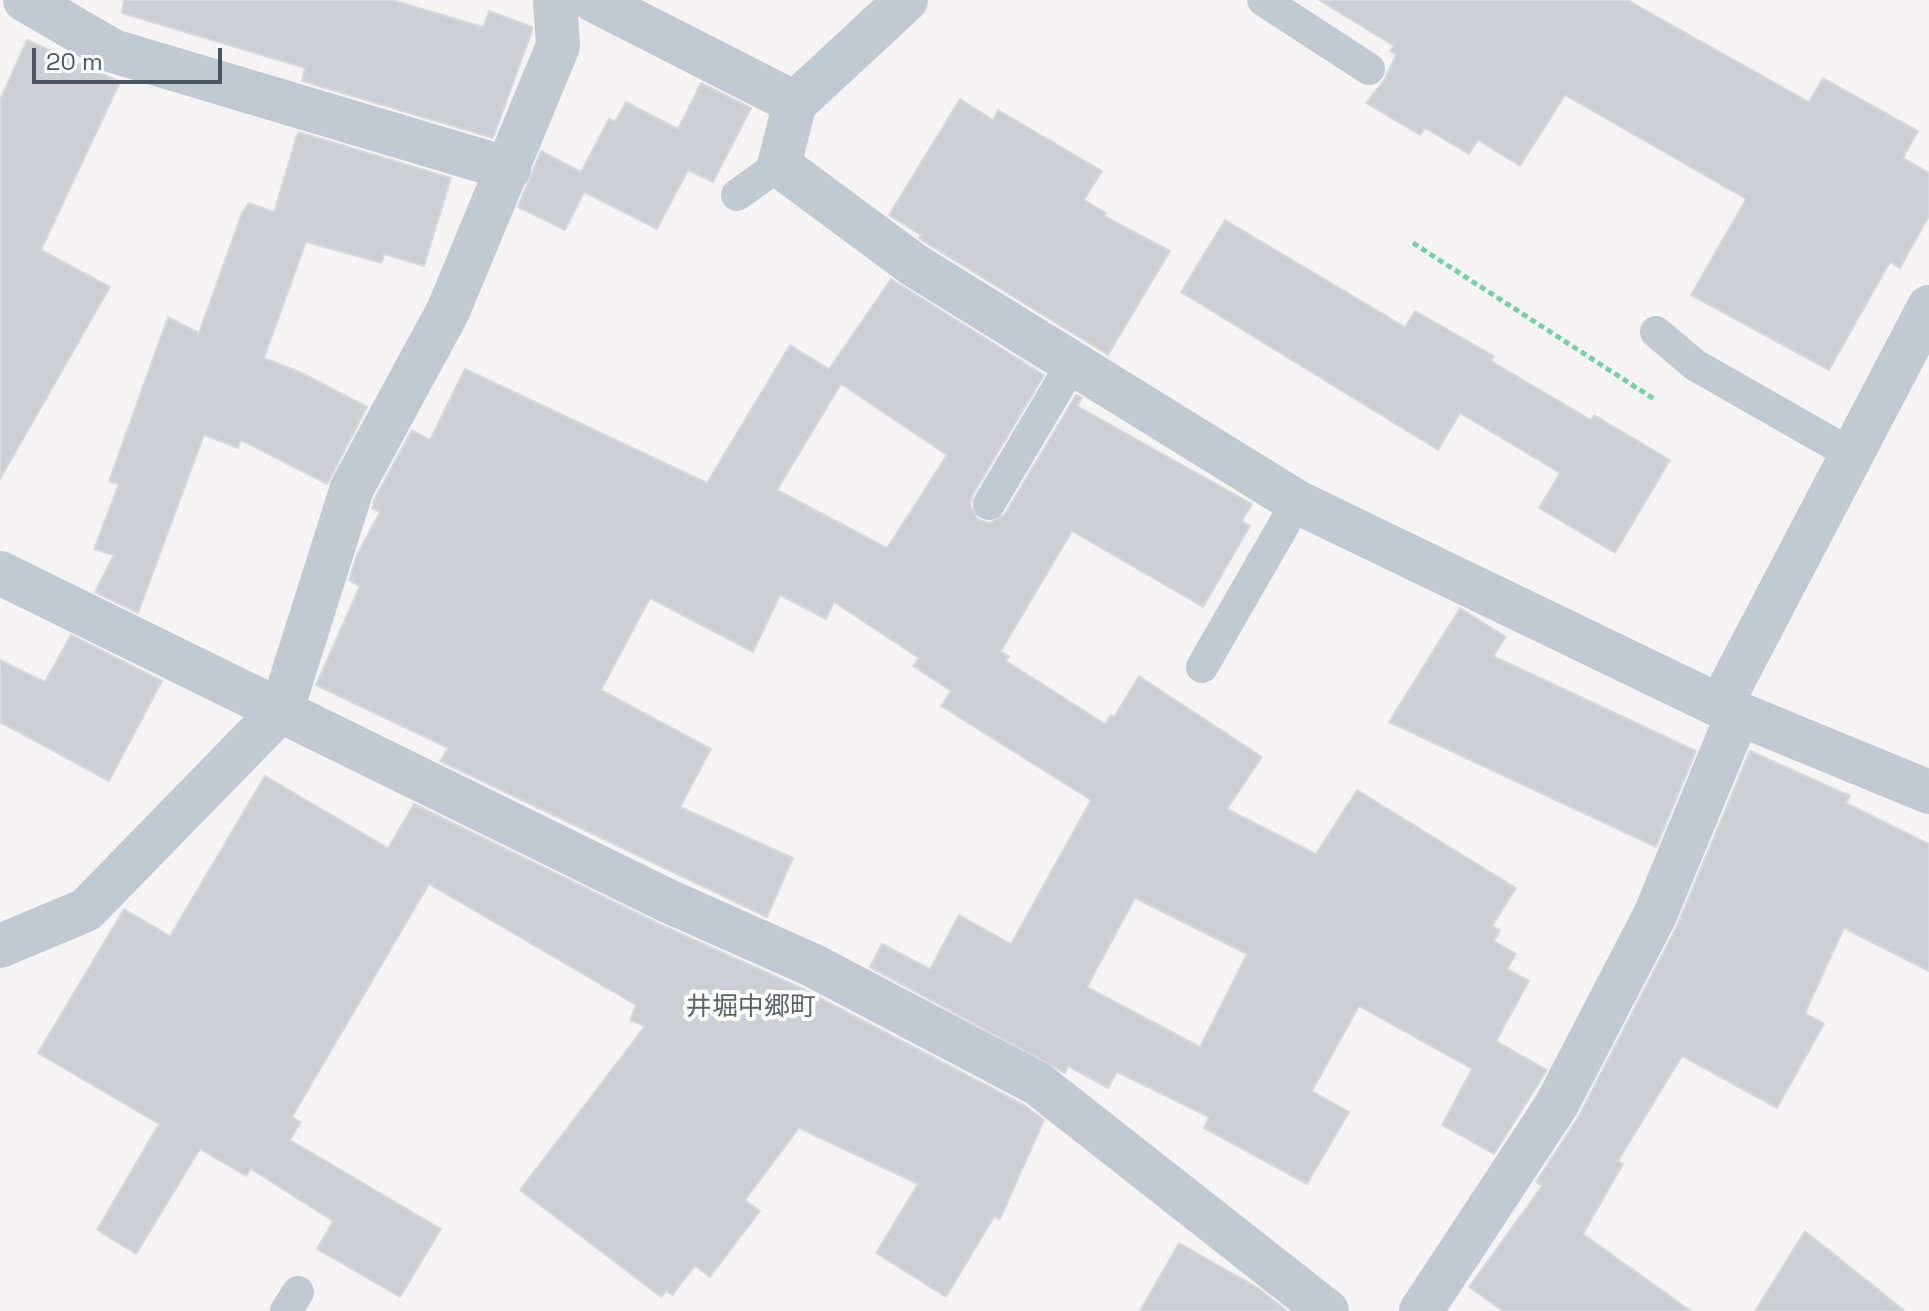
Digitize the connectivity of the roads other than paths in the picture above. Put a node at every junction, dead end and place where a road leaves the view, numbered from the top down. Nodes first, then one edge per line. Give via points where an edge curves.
1 (4, 0) edge
2 (25, 0) edge
3 (555, 0) edge
4 (593, 0) edge
5 (906, 0) edge
6 (1263, 0) edge
7 (0, 5) edge
8 (1369, 69) dead end
9 (795, 103) junction
10 (779, 165) junction
11 (509, 169) junction
12 (737, 195) dead end
13 (1929, 307) edge
14 (1656, 332) dead end
15 (1072, 364) junction
16 (1851, 454) junction
17 (1297, 502) junction
18 (989, 504) dead end
19 (0, 573) edge
20 (1202, 667) dead end
21 (282, 709) junction
22 (1729, 710) junction
23 (1929, 792) edge
24 (0, 946) edge
25 (1327, 1311) edge
26 (1421, 1311) edge

1 - 7 street
2 - 11 street via 113,51
3 - 11 street via 558,46
4 - 9 street
5 - 9 street
6 - 8 lane
9 - 10 street
10 - 12 lane
10 - 15 street via 914,265
11 - 21 street via 448,311 352,488
13 - 16 street
14 - 16 lane via 1695,365
15 - 17 street
15 - 18 lane
16 - 22 street
17 - 20 lane
17 - 22 street
19 - 21 street
21 - 24 street via 86,910
21 - 25 street via 668,901 812,965 1038,1084
22 - 23 street
22 - 26 street via 1655,915 1557,1104

